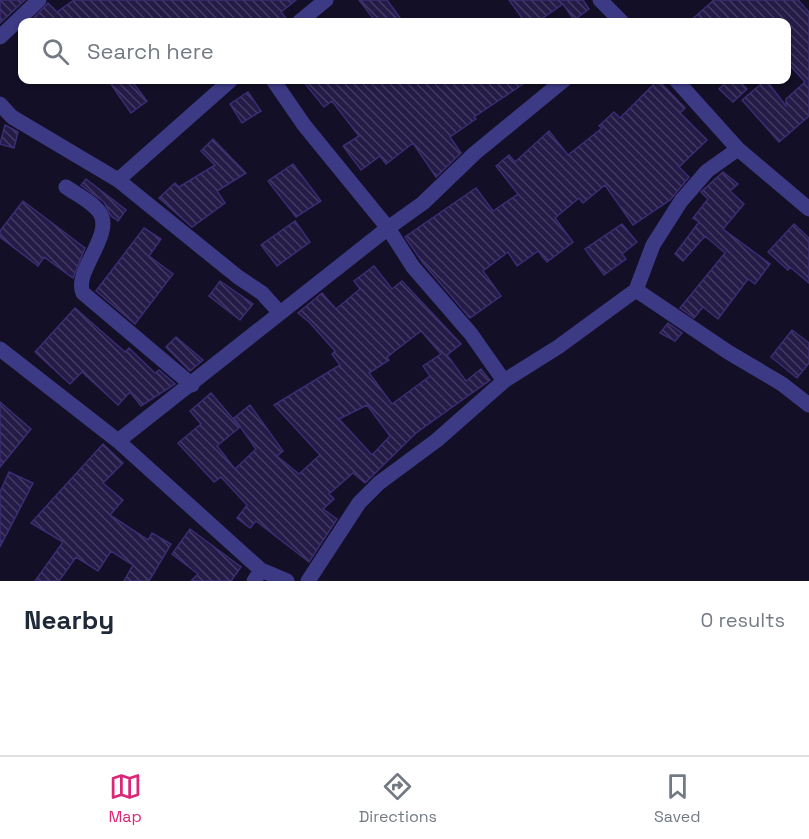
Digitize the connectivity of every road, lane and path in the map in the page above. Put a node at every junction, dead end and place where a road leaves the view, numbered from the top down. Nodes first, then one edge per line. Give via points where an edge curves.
1 (39, 0) edge
2 (326, 0) edge
3 (600, 0) edge
4 (20, 18) edge
5 (304, 18) edge
6 (618, 18) edge
7 (18, 20) edge
8 (0, 37) edge
9 (226, 84) edge
10 (276, 84) edge
11 (559, 84) edge
12 (680, 84) edge
13 (0, 104) edge
14 (738, 149) junction
15 (118, 180) junction
16 (66, 187) dead end
17 (809, 209) edge
18 (388, 228) junction
19 (636, 290) junction
20 (280, 313) junction
21 (0, 349) edge
22 (504, 381) junction
23 (192, 385) junction
24 (809, 405) edge
25 (118, 441) junction
26 (257, 576) edge
27 (287, 581) edge
28 (308, 581) edge

1 - 4 street
2 - 5 street
3 - 6 street
7 - 8 street
9 - 15 street
10 - 18 street
11 - 18 street via 475,153 423,203
12 - 14 street
13 - 15 street via 12,117
14 - 17 street
14 - 19 street via 707,171 681,201 653,245
15 - 20 street via 262,293
16 - 23 street via 99,211 102,218 98,246 82,281 83,293
18 - 20 street
18 - 22 street via 413,267 471,334
19 - 22 street
19 - 24 street
20 - 23 street
21 - 25 street
22 - 28 street via 359,503
23 - 25 street
25 - 26 street
26 - 27 street

